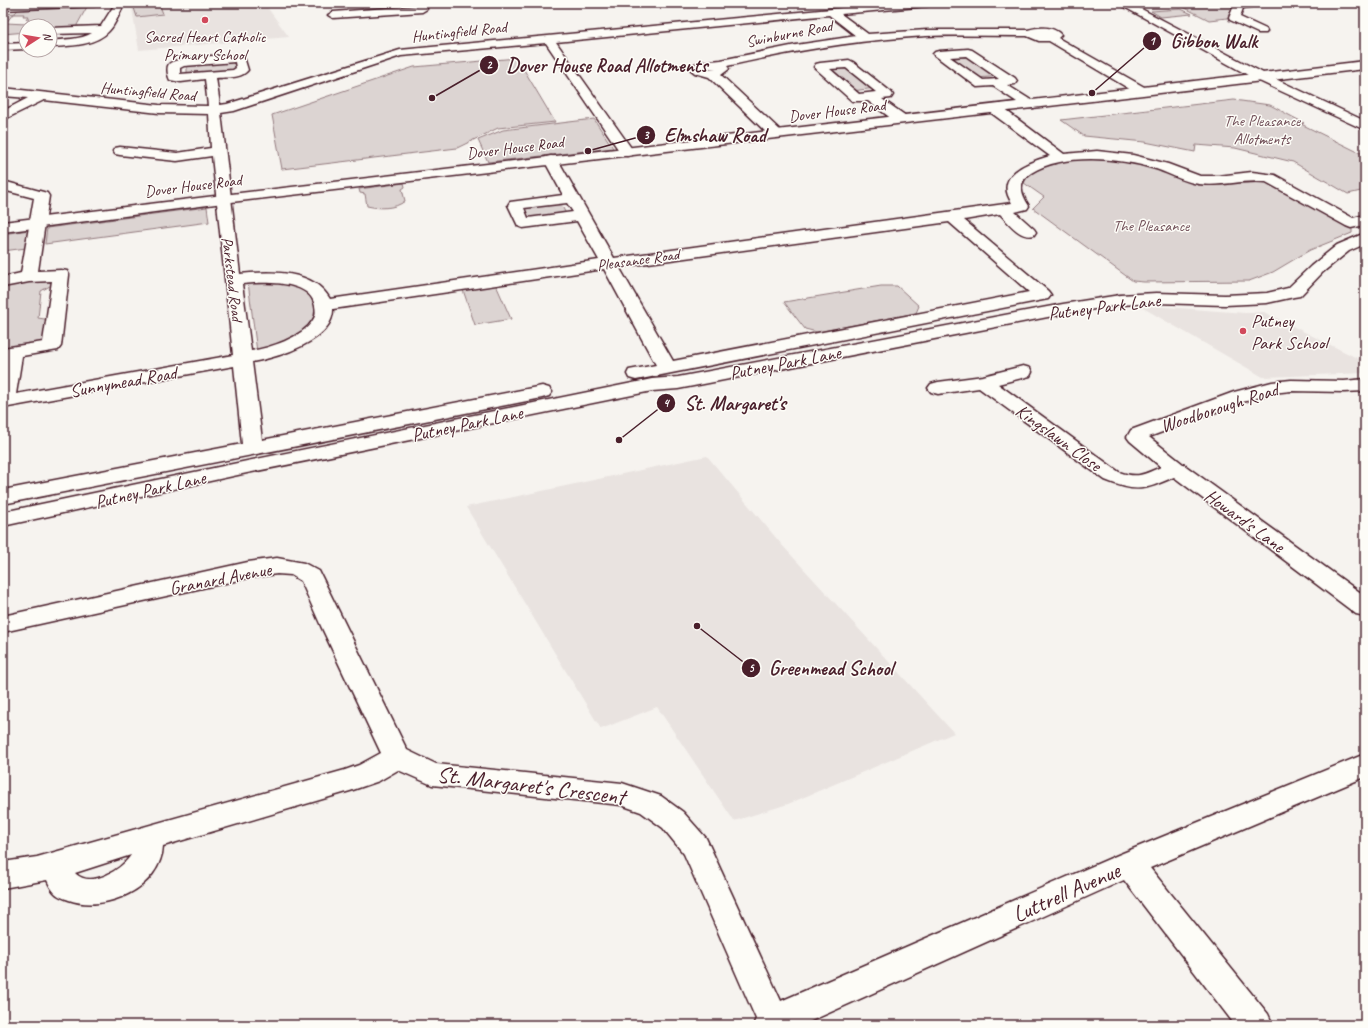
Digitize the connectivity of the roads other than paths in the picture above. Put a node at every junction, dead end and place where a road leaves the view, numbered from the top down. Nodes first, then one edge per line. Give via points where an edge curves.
1 (94, 3) edge
2 (117, 3) edge
3 (382, 3) edge
4 (420, 3) edge
5 (927, 3) edge
6 (1122, 3) edge
7 (1257, 3) edge
8 (3, 7) edge
9 (831, 12) junction
10 (333, 15) junction
11 (333, 27) dead end
12 (105, 29) junction
13 (58, 31) edge
14 (1262, 31) dead end
15 (927, 33) junction
16 (548, 38) junction
17 (866, 38) junction
18 (58, 43) edge
19 (18, 46) edge
20 (807, 46) junction
21 (3, 47) edge
22 (951, 53) junction
23 (834, 65) junction
24 (1365, 65) edge
25 (210, 75) junction
26 (1261, 77) junction
27 (996, 83) junction
28 (1142, 91) junction
29 (3, 92) edge
30 (42, 96) junction
31 (872, 98) junction
32 (1030, 104) junction
33 (995, 109) junction
34 (214, 111) junction
35 (3, 116) edge
36 (900, 119) junction
37 (1365, 126) edge
38 (776, 134) junction
39 (120, 151) dead end
40 (218, 151) junction
41 (627, 152) junction
42 (1061, 158) junction
43 (551, 160) junction
44 (3, 185) edge
45 (571, 198) junction
46 (222, 199) junction
47 (1003, 209) junction
48 (581, 216) junction
49 (952, 217) junction
50 (1365, 220) edge
51 (37, 222) junction
52 (3, 227) edge
53 (1028, 232) dead end
54 (1365, 238) edge
55 (608, 264) junction
56 (29, 276) junction
57 (232, 280) junction
58 (3, 282) edge
59 (325, 305) junction
60 (8, 353) edge
61 (243, 359) junction
62 (667, 368) junction
63 (1023, 372) dead end
64 (983, 382) junction
65 (1365, 385) edge
66 (938, 388) dead end
67 (4, 402) edge
68 (1146, 431) joint
69 (253, 448) junction
70 (1176, 468) junction
71 (3, 497) edge
72 (3, 519) edge
73 (1365, 608) edge
74 (3, 624) edge
75 (397, 757) junction
76 (1365, 765) edge
77 (1129, 864) junction
78 (3, 875) edge
79 (773, 1024) edge
80 (1256, 1025) edge

1 - 8 street
2 - 12 street via 118,7
3 - 10 street via 333,6
4 - 10 street via 422,9
5 - 9 street, Huntingfield Road
6 - 26 street
7 - 14 street via 1239,5 1234,18
9 - 16 street, Huntingfield Road
9 - 17 street, Swinburne Road
10 - 11 street
12 - 13 street
12 - 18 street via 92,38
15 - 17 street, Swinburne Road
15 - 22 street
15 - 28 street, Swinburne Road via 1030,33 1038,38 1051,38
16 - 34 street, Huntingfield Road via 400,53
16 - 41 street
17 - 20 street, Swinburne Road
19 - 21 street
20 - 23 street
20 - 38 street, Swinburne Road via 715,69
22 - 27 street via 939,54 981,84
22 - 27 street via 968,52 1012,81
23 - 31 street via 820,67 856,98
23 - 31 street via 849,64 887,95
24 - 26 street, Dover House Road
25 - 25 street via 236,73 242,70 240,60 234,58 197,61 174,66 174,77
25 - 34 street, Parkstead Road
26 - 28 street, Dover House Road
26 - 37 street
27 - 32 street
28 - 32 street, Dover House Road
29 - 30 street, Huntingfield Road
30 - 34 street, Huntingfield Road via 163,109
30 - 35 street
31 - 36 street
32 - 33 street, Dover House Road
33 - 36 street, Dover House Road
33 - 42 street
34 - 40 street, Parkstead Road
36 - 38 street, Dover House Road
38 - 41 street, Dover House Road
39 - 40 street via 177,157
40 - 46 street, Parkstead Road
41 - 43 street, Dover House Road
42 - 47 street via 1045,161 1022,173 1014,187 1014,194 1022,206
42 - 50 street via 1100,155 1120,157 1153,163 1205,181 1251,175 1270,178 1350,223
43 - 45 street
43 - 46 street, Dover House Road
44 - 51 street via 42,196
45 - 48 street
45 - 48 street via 514,205 523,223
46 - 51 street, Dover House Road
46 - 57 street, Parkstead Road
47 - 49 street
47 - 53 street
48 - 55 street
49 - 55 street, Pleasance Road
49 - 62 street, Putney Park Lane via 1042,295
51 - 52 street, Dover House Road
51 - 56 street
54 - 72 street, Putney Park Lane via 1342,248 1294,292 1267,298 1156,298 1120,300 1063,309 678,383 652,385
55 - 59 street, Pleasance Road
55 - 62 street
56 - 58 street
56 - 60 street via 61,275 52,346
57 - 59 street via 290,280 321,295
57 - 61 street, Parkstead Road
59 - 61 street via 325,314 319,324 300,340 267,354
60 - 67 street
61 - 67 street, Sunnymead Road
61 - 69 street, Parkstead Road
62 - 69 street, Putney Park Lane
63 - 64 street, Kingslawn Close
64 - 66 street
64 - 70 street, Kingslawn Close via 1112,476 1127,482 1141,483
65 - 68 street, Woodborough Road via 1279,386 1254,392
68 - 70 street, Howard's Lane via 1137,437
69 - 71 street, Putney Park Lane
70 - 73 street, Howard's Lane
74 - 75 street, Granard Avenue via 248,570 277,566 296,568 311,576
75 - 78 street via 369,773 350,780 147,838 148,850 143,864 115,887 97,892 80,892 67,886 60,876 60,863 38,870
75 - 79 street, St. Margaret's Crescent via 432,774 622,794 651,804 673,820 696,847
76 - 77 street, Luttrell Avenue
77 - 79 street, Luttrell Avenue via 799,1010
77 - 80 street

